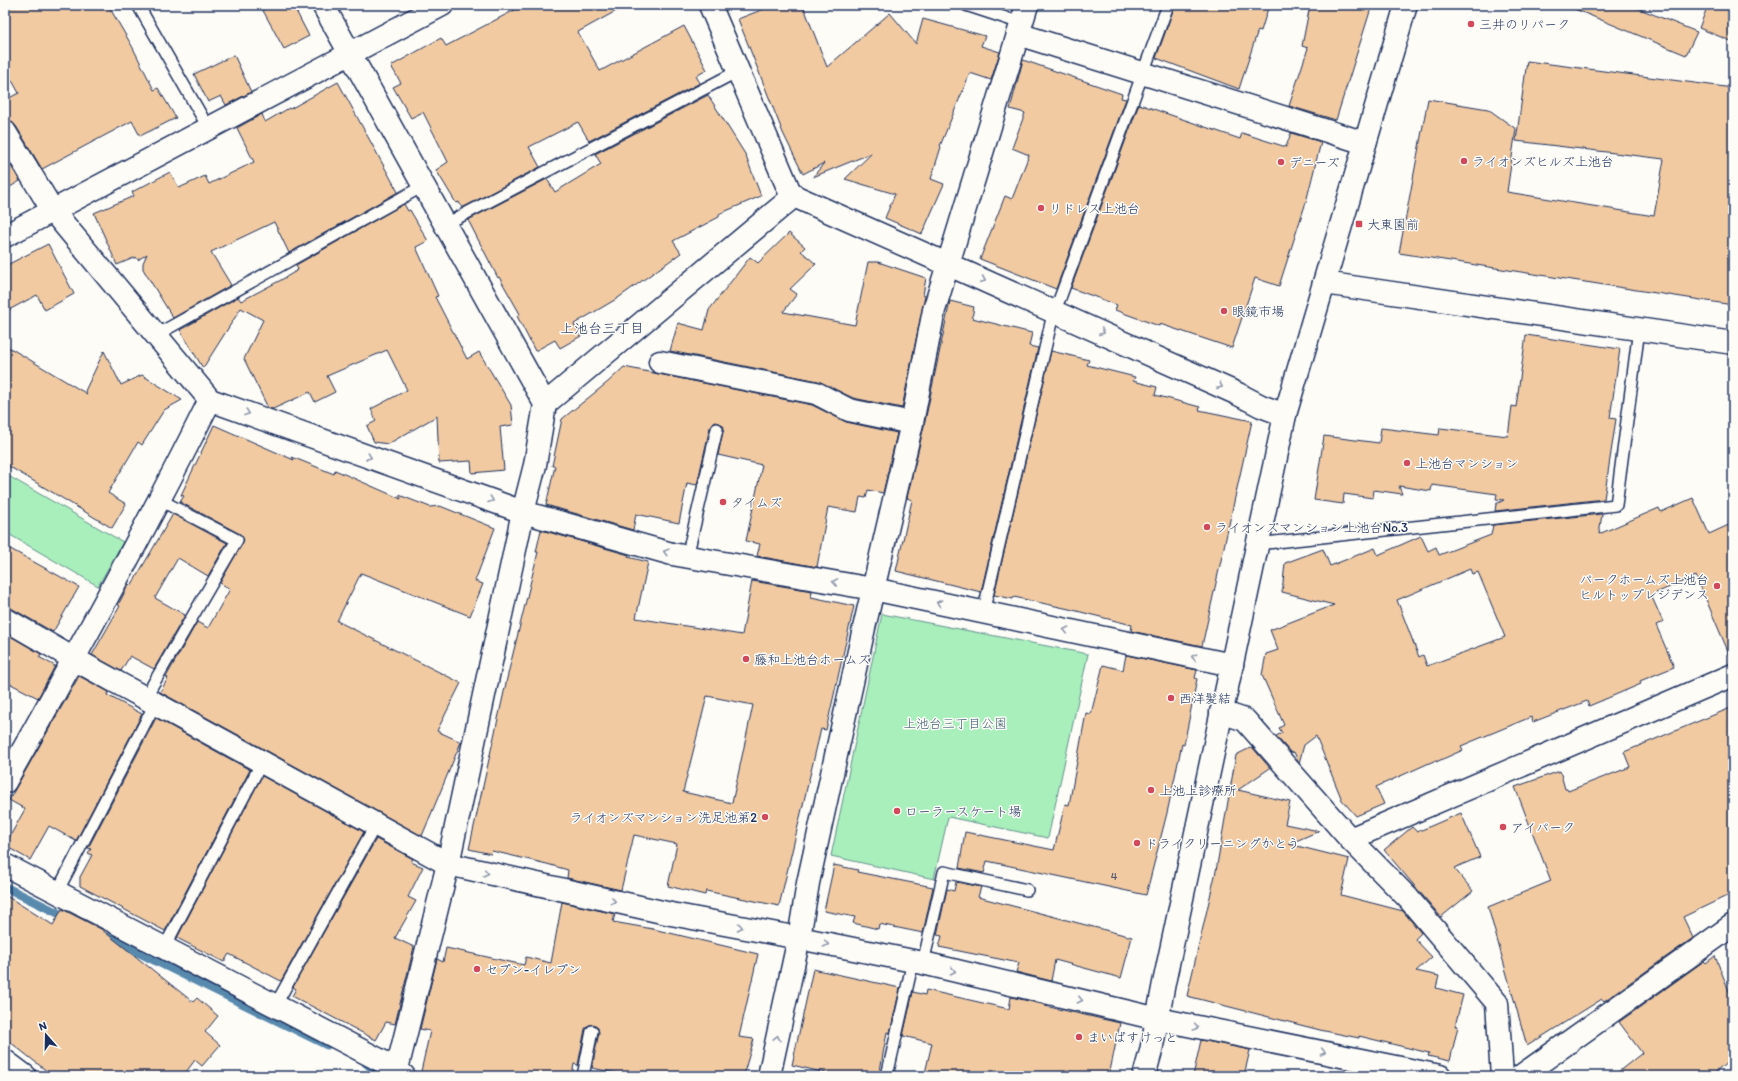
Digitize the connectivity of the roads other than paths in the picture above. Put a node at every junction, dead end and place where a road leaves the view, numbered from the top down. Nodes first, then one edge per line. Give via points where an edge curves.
1 (138, 5) edge
2 (323, 5) edge
3 (442, 5) edge
4 (710, 5) edge
5 (966, 5) edge
6 (1168, 5) edge
7 (1406, 5) edge
8 (1022, 21) edge
9 (351, 53) junction
10 (738, 71) junction
11 (1142, 74) junction
12 (208, 129) junction
13 (5, 132) edge
14 (1365, 143) junction
15 (423, 186) junction
16 (794, 196) junction
17 (53, 210) junction
18 (444, 225) junction
19 (5, 236) edge
20 (947, 264) junction
21 (1324, 284) junction
22 (1054, 310) junction
23 (1639, 329) junction
24 (156, 335) junction
25 (1733, 343) edge
26 (660, 362) dead end
27 (210, 400) junction
28 (545, 404) junction
29 (1285, 415) junction
30 (912, 423) junction
31 (717, 429) dead end
32 (160, 500) junction
33 (523, 512) junction
34 (1257, 544) junction
35 (687, 557) junction
36 (874, 589) junction
37 (983, 613) junction
38 (5, 619) edge
39 (74, 659) junction
40 (1232, 665) junction
41 (1733, 675) edge
42 (150, 701) junction
43 (1221, 712) junction
44 (262, 762) junction
45 (5, 782) edge
46 (376, 824) junction
47 (1350, 839) junction
48 (448, 864) junction
49 (5, 865) edge
50 (1027, 890) dead end
51 (57, 892) junction
52 (1733, 925) edge
53 (799, 938) junction
54 (164, 948) junction
55 (918, 962) junction
56 (275, 1006) junction
57 (1158, 1019) junction
58 (592, 1031) dead end
59 (5, 1061) edge
60 (397, 1073) edge
61 (25, 1076) edge
62 (583, 1076) edge
63 (769, 1076) edge
64 (887, 1076) edge
65 (1144, 1076) edge
66 (1440, 1076) edge
67 (1502, 1076) edge
68 (1521, 1076) edge

1 - 12 lane
2 - 9 street
3 - 9 street
4 - 10 street
5 - 8 lane
6 - 11 lane
7 - 14 street
8 - 11 street
8 - 20 street
9 - 12 street
9 - 15 street
10 - 16 street via 789,190
10 - 18 lane
11 - 14 street
11 - 22 lane
12 - 17 street
13 - 17 street
14 - 21 street
15 - 18 street
15 - 24 lane
16 - 20 street
16 - 28 street
17 - 19 street
17 - 24 street
18 - 28 street
20 -> 22 street
20 - 30 street via 934,310
21 - 23 street
21 - 29 street
22 -> 29 street
22 - 37 lane
23 - 25 street
23 - 34 lane via 1616,505
24 - 27 street
26 - 30 street via 816,393 849,410
27 - 32 street
27 -> 33 street
28 - 33 street via 535,465
29 - 34 street
30 - 36 street
31 - 35 lane
32 - 39 street
32 - 42 lane via 237,540
35 -> 33 street
33 - 48 street
34 - 40 street
36 -> 35 street
37 -> 36 street
36 - 53 street via 808,883
40 -> 37 street
38 - 39 street
39 - 42 street
39 - 45 street
40 - 43 street
41 - 47 street
42 - 44 street
42 - 51 lane
43 - 47 street via 1245,720
43 - 57 street
44 - 46 street
44 - 54 lane
46 - 48 street
46 - 56 lane
47 - 67 street via 1408,898 1497,1003
48 -> 53 street via 671,914
48 - 60 street
49 - 51 street
50 - 55 lane via 944,872
51 - 54 street
52 - 68 street
53 -> 55 street
63 -> 53 street
54 - 56 street
55 -> 57 street
55 - 64 lane
56 - 60 street
57 - 65 street
57 -> 66 street
58 - 62 lane
59 - 61 street

